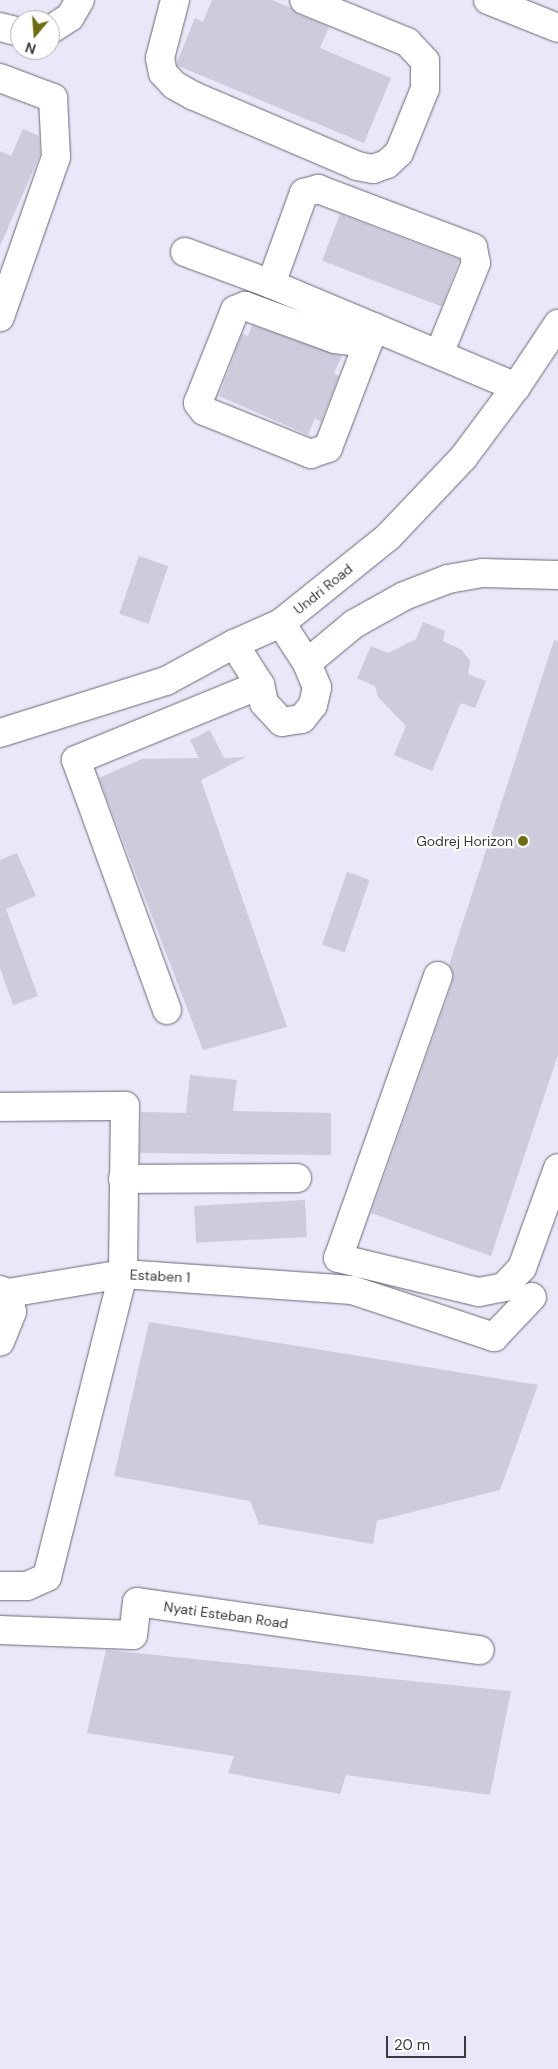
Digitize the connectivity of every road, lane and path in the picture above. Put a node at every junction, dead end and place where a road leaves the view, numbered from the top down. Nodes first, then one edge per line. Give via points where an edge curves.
1 (80, 0) edge
2 (175, 0) edge
3 (304, 0) edge
4 (488, 0) edge
5 (60, 24) edge
6 (558, 28) edge
7 (0, 78) edge
8 (185, 252) dead end
9 (271, 284) junction
10 (0, 317) edge
11 (558, 324) edge
12 (371, 335) junction
13 (439, 354) junction
14 (516, 387) junction
15 (558, 575) edge
16 (282, 623) junction
17 (234, 644) junction
18 (307, 663) junction
19 (260, 685) junction
20 (0, 732) edge
21 (438, 976) dead end
22 (167, 1010) dead end
23 (0, 1106) edge
24 (558, 1168) edge
25 (297, 1178) dead end
26 (123, 1179) junction
27 (123, 1274) junction
28 (4, 1291) edge
29 (532, 1297) dead end
30 (0, 1342) edge
31 (0, 1586) edge
32 (0, 1630) edge
33 (480, 1650) dead end

1 - 5 street via 70,17
2 - 3 street via 160,58 163,74 174,84 194,96 357,166 373,168 387,164 399,153 425,89 425,61 407,42
4 - 6 street
7 - 10 street via 53,98 56,157
8 - 9 street
9 - 12 street
9 - 13 street via 304,192 318,189 473,248 476,263
11 - 14 street, Undri Road
12 - 12 street via 335,339 244,306 235,310 198,404 204,411 311,454 328,448
12 - 13 street
13 - 14 street
14 - 16 street, Undri Road via 462,458 388,537
15 - 18 street via 482,573 448,578 404,596 354,624
16 - 17 street, Undri Road
16 - 18 street
17 - 19 street
17 - 20 street, Undri Road via 166,681
18 - 19 street via 317,687 313,705 302,719 282,722 264,703
19 - 22 street via 76,760
21 - 24 street via 338,1258 479,1292 504,1287 522,1268
23 - 26 street via 125,1106
25 - 26 street
26 - 27 street
27 - 28 street
27 - 29 street, Estaben 1 via 352,1290 494,1337
27 - 31 street, Estaben 1 via 47,1577 27,1586
28 - 30 street via 12,1312
32 - 33 street, Nyati Esteban Road via 133,1635 137,1602

